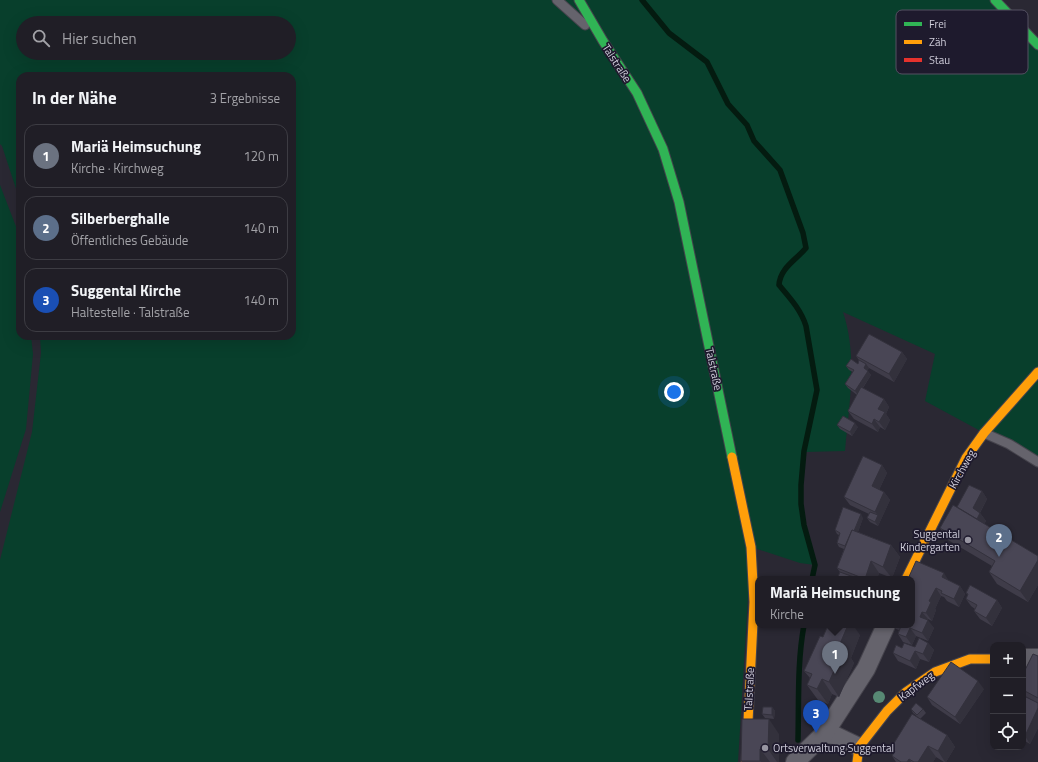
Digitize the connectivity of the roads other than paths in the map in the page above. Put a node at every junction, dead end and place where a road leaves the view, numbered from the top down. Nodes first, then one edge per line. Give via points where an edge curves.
1 (557, 0) edge
2 (579, 0) edge
3 (996, 0) edge
4 (1005, 10) edge
5 (1028, 34) edge
6 (603, 41) junction
7 (1038, 45) edge
8 (1038, 372) edge
9 (984, 433) junction
10 (1038, 462) edge
11 (907, 576) edge
12 (885, 628) edge
13 (1026, 658) edge
14 (1038, 658) edge
15 (990, 659) edge
16 (845, 744) edge
17 (746, 762) edge
18 (795, 762) edge

1 - 6 lane
2 - 6 street, Talstraße
3 - 4 street
5 - 7 street
6 - 17 street, Talstraße via 637,93 663,149 677,195 751,547 754,602
8 - 9 street, Kirchweg
9 - 10 lane via 1009,444
9 - 11 street, Kirchweg via 966,458
12 - 16 street via 866,670
13 - 14 street
15 - 16 street, Kapfweg via 970,659 935,672 906,692 887,711
16 - 18 street

